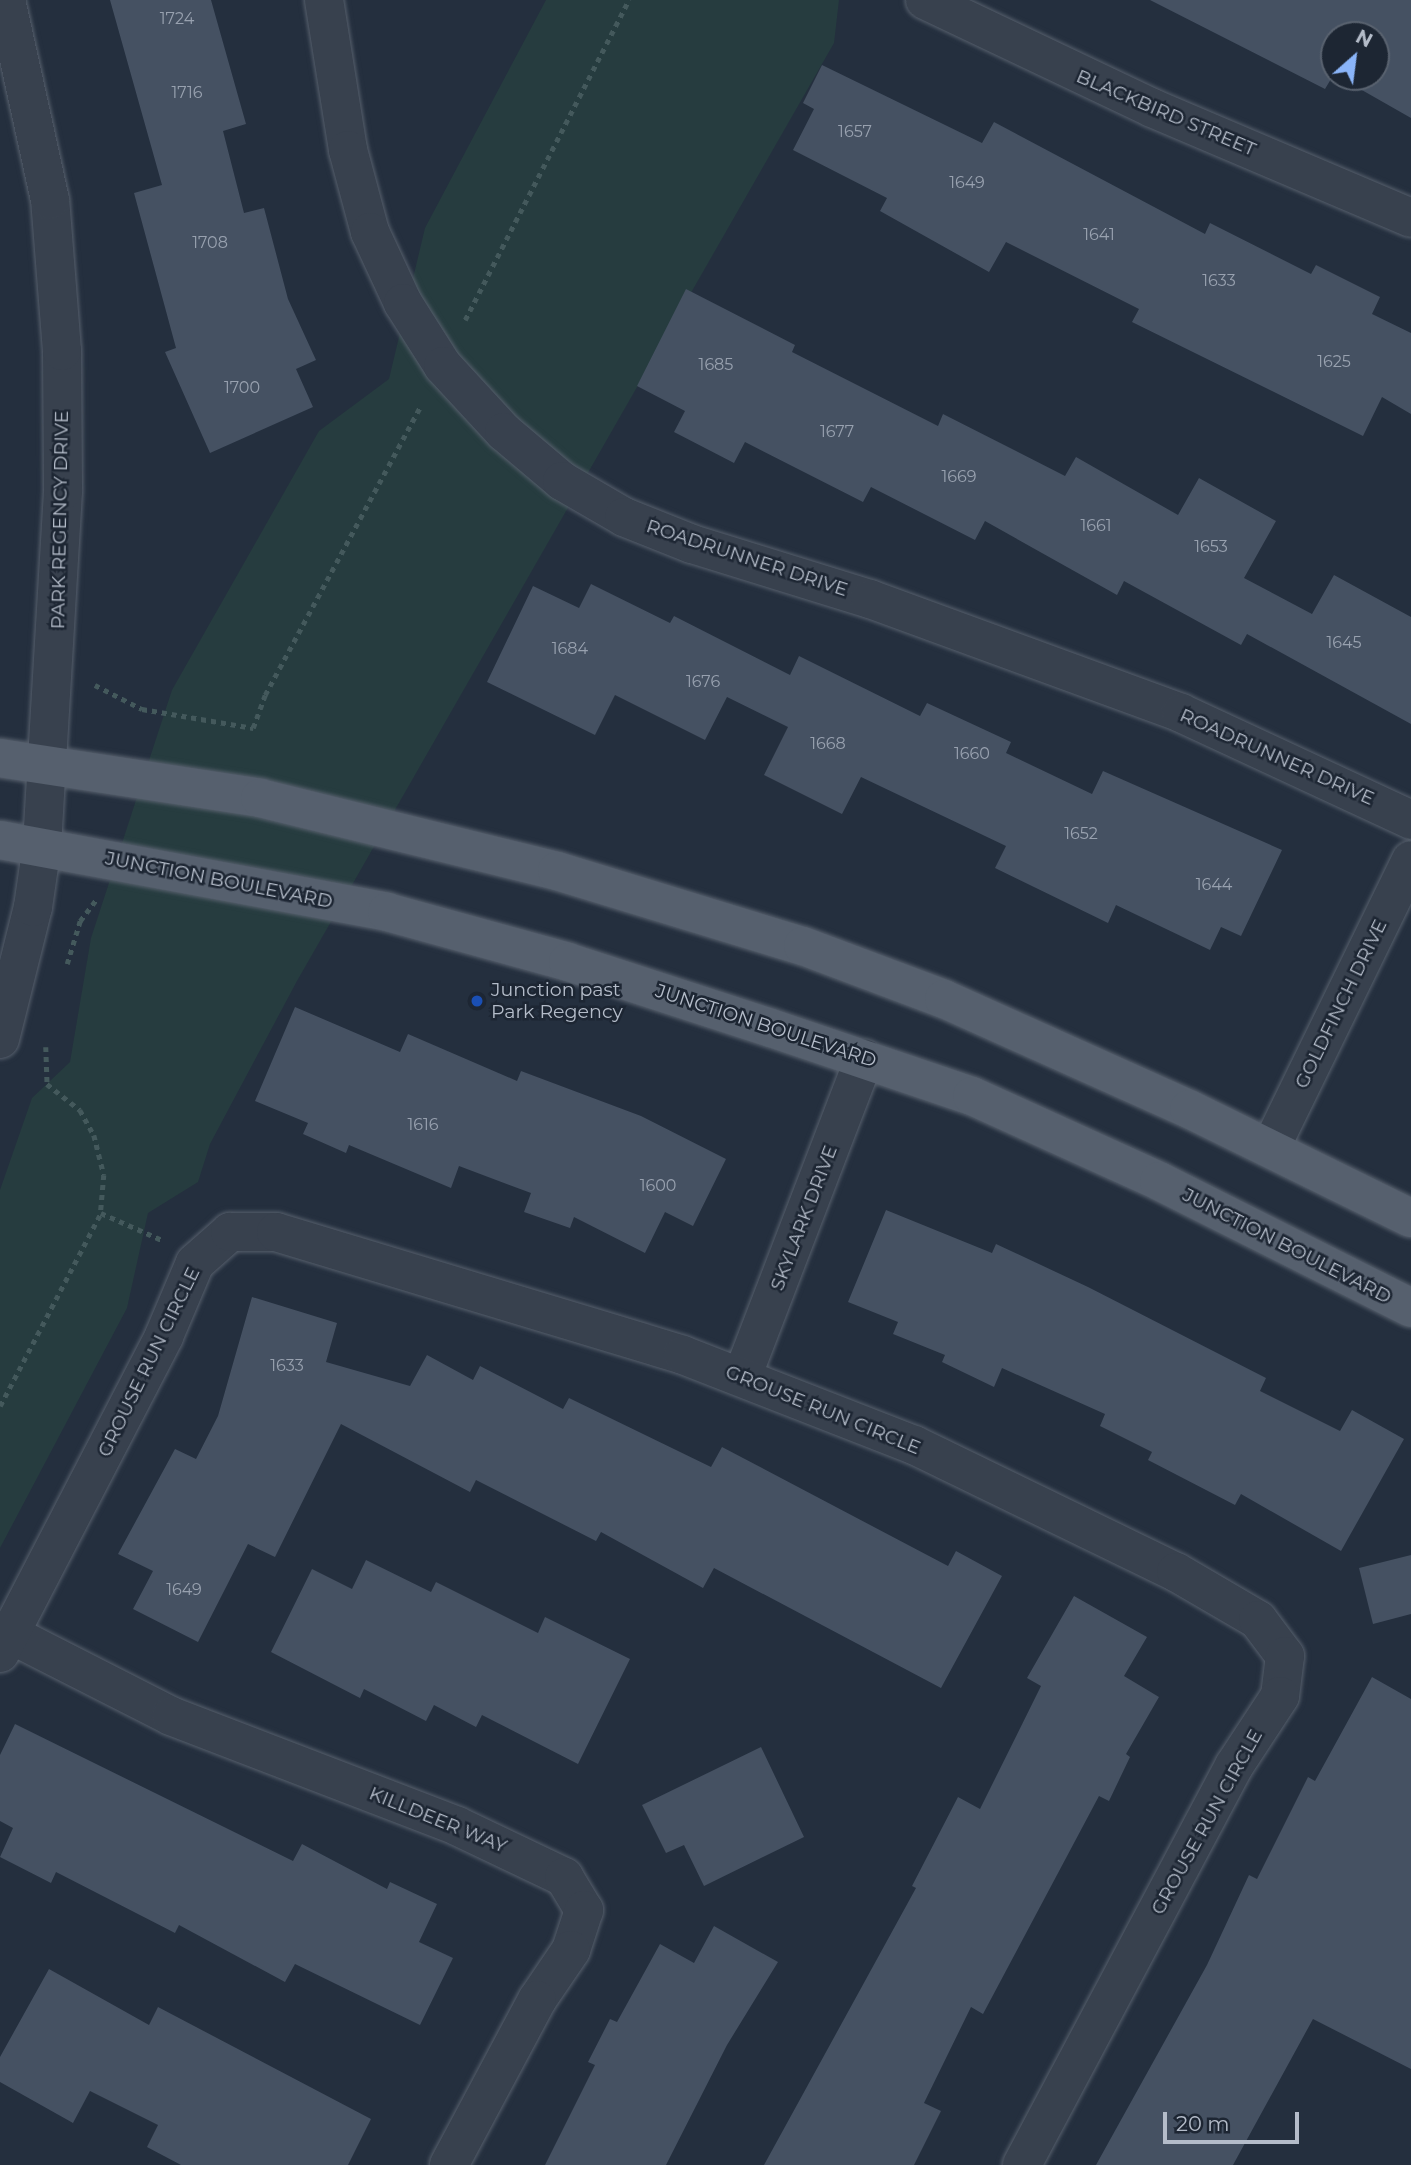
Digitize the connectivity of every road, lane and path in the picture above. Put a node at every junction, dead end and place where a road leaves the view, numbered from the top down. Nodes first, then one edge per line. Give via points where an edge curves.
1 (6, 0) edge
2 (324, 0) edge
3 (925, 0) edge
4 (1411, 218) edge
5 (95, 695) dead end
6 (253, 728) dead end
7 (0, 758) edge
8 (50, 766) junction
9 (1411, 820) edge
10 (0, 839) edge
11 (42, 845) junction
12 (99, 858) junction
13 (1411, 860) edge
14 (66, 968) dead end
15 (49, 1034) dead end
16 (0, 1039) edge
17 (864, 1059) junction
18 (1271, 1147) junction
19 (102, 1213) junction
20 (1411, 1218) edge
21 (195, 1263) junction
22 (1411, 1308) edge
23 (742, 1377) junction
24 (0, 1406) edge
25 (5, 1644) edge
26 (449, 2165) edge
27 (1022, 2165) edge

1 - 8 street, PARK REGENCY DRIVE via 50,200 62,351 63,490
2 - 9 street, ROADRUNNER DRIVE via 348,150 370,232 403,303 443,366 504,432 562,481 624,517 692,544 870,599 1181,713
3 - 4 street, BLACKBIRD STREET via 1152,108
5 - 6 path via 95,683 142,709
7 - 8 main road
8 - 11 street, PARK REGENCY DRIVE
8 - 18 main road via 260,798 557,871 790,942 944,999
10 - 11 main road, JUNCTION BOULEVARD
11 - 12 main road, JUNCTION BOULEVARD
11 - 16 street, PARK REGENCY DRIVE via 33,908
12 - 14 path via 96,902 80,921
12 - 17 main road, JUNCTION BOULEVARD via 387,912 568,962
13 - 18 street, GOLDFINCH DRIVE
15 - 19 path via 43,1060 47,1084 80,1110 94,1135 104,1175
17 - 22 main road, JUNCTION BOULEVARD via 972,1096 1159,1181
17 - 23 street, SKYLARK DRIVE
18 - 20 main road
19 - 21 path via 152,1233
19 - 24 path
21 - 23 street, GROUSE RUN CIRCLE via 230,1233 276,1232 516,1302
21 - 25 street, GROUSE RUN CIRCLE via 164,1336
23 - 27 street, GROUSE RUN CIRCLE via 914,1445 1176,1572 1258,1620 1285,1656 1280,1696 1234,1766
25 - 26 street, KILLDEER WAY via 171,1716 457,1826 564,1877 584,1910 571,1950 537,2000

